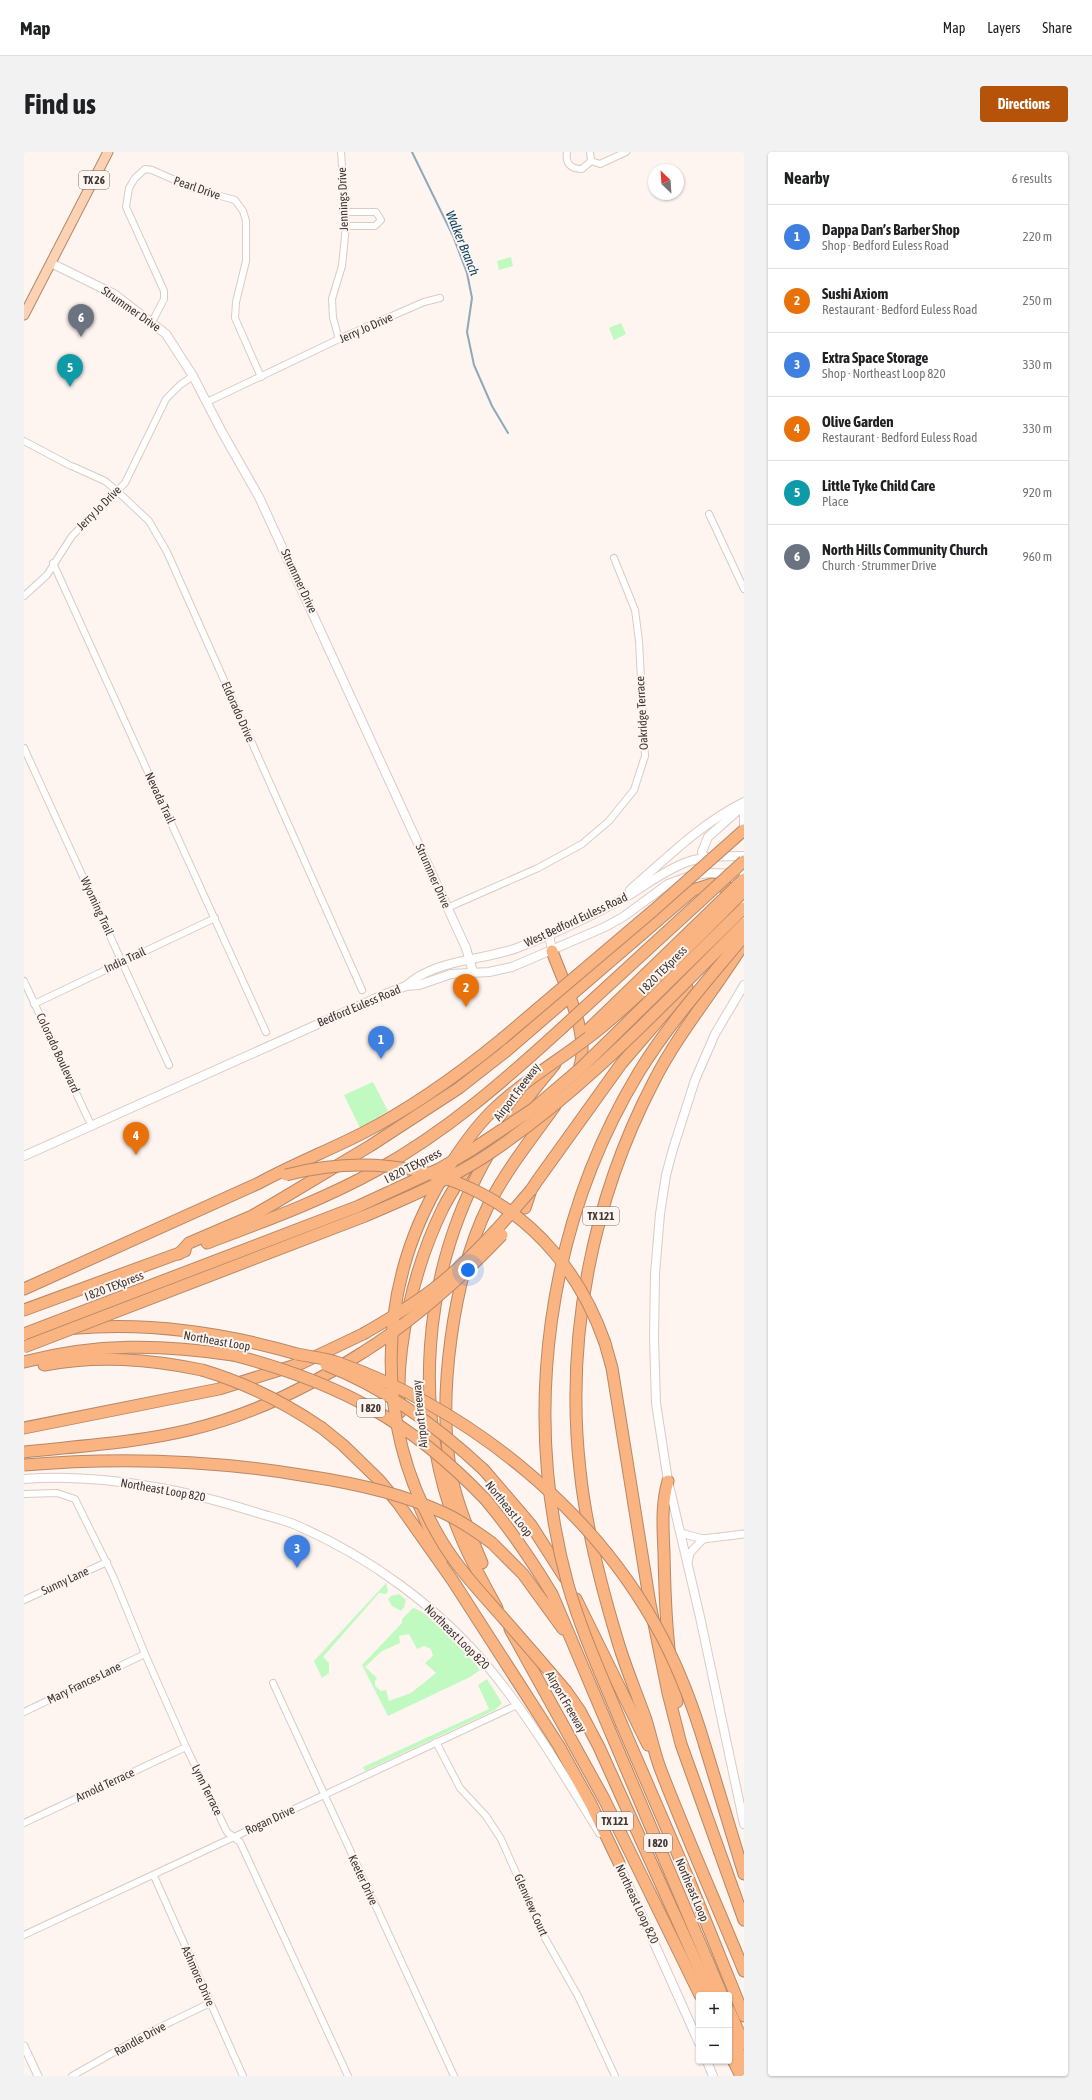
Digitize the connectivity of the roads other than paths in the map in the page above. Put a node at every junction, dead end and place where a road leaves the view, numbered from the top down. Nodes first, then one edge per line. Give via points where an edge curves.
1 (108, 152) edge
2 (342, 152) edge
3 (567, 152) edge
4 (590, 152) edge
5 (626, 152) edge
6 (591, 161) junction
7 (345, 212) junction
8 (346, 226) junction
9 (51, 263) junction
10 (440, 298) dead end
11 (24, 315) edge
12 (152, 322) junction
13 (339, 339) junction
14 (192, 376) junction
15 (261, 377) junction
16 (207, 402) junction
17 (24, 441) edge
18 (117, 491) junction
19 (709, 514) dead end
20 (614, 558) dead end
21 (53, 564) junction
22 (744, 589) edge
23 (24, 596) edge
24 (24, 748) edge
25 (744, 802) edge
26 (744, 805) edge
27 (744, 814) edge
28 (744, 829) edge
29 (744, 856) edge
30 (703, 858) junction
31 (744, 862) edge
32 (708, 873) junction
33 (744, 874) edge
34 (744, 879) edge
35 (744, 891) edge
36 (617, 902) junction
37 (447, 908) junction
38 (744, 908) edge
39 (216, 918) junction
40 (744, 924) edge
41 (744, 931) edge
42 (549, 934) junction
43 (744, 936) edge
44 (744, 943) edge
45 (552, 951) junction
46 (122, 961) junction
47 (471, 961) junction
48 (473, 972) junction
49 (24, 981) edge
50 (744, 985) edge
51 (406, 986) junction
52 (362, 990) dead end
53 (568, 996) junction
54 (34, 1004) junction
55 (266, 1032) dead end
56 (169, 1065) dead end
57 (516, 1112) junction
58 (91, 1125) junction
59 (24, 1156) edge
60 (259, 1183) junction
61 (531, 1190) junction
62 (179, 1254) junction
63 (24, 1289) edge
64 (24, 1310) edge
65 (24, 1335) edge
66 (24, 1346) edge
67 (297, 1354) junction
68 (24, 1362) edge
69 (24, 1366) edge
70 (53, 1422) junction
71 (24, 1428) edge
72 (24, 1432) edge
73 (24, 1452) edge
74 (24, 1465) edge
75 (24, 1479) edge
76 (668, 1481) junction
77 (24, 1494) edge
78 (680, 1533) junction
79 (744, 1534) edge
80 (703, 1538) junction
81 (107, 1562) junction
82 (688, 1566) junction
83 (453, 1581) junction
84 (24, 1600) edge
85 (493, 1600) junction
86 (576, 1647) junction
87 (145, 1654) junction
88 (273, 1683) dead end
89 (517, 1705) junction
90 (24, 1712) edge
91 (436, 1742) junction
92 (186, 1747) junction
93 (659, 1765) junction
94 (692, 1775) junction
95 (324, 1795) junction
96 (24, 1823) edge
97 (744, 1824) edge
98 (234, 1838) junction
99 (619, 1864) junction
100 (744, 1874) edge
101 (154, 1876) junction
102 (744, 1920) edge
103 (24, 1935) edge
104 (744, 1971) edge
105 (699, 1992) edge
106 (710, 1992) edge
107 (721, 1992) edge
108 (210, 2003) junction
109 (744, 2016) edge
110 (732, 2017) edge
111 (696, 2036) edge
112 (732, 2038) edge
113 (744, 2044) edge
114 (24, 2046) edge
115 (732, 2058) edge
116 (708, 2064) edge
117 (744, 2064) edge
118 (38, 2076) edge
119 (72, 2076) edge
120 (243, 2076) edge
121 (348, 2076) edge
122 (454, 2076) edge
123 (615, 2076) edge
124 (713, 2076) edge
125 (741, 2076) edge

1 - 9 main road, TX 26
2 - 7 street, Jennings Drive
3 - 6 street via 566,159 569,166 574,169 582,169
4 - 6 street
5 - 6 street via 600,164
7 - 8 street, Jennings Drive
7 - 8 street via 376,212 381,220 375,226
8 - 13 street, Jennings Drive via 342,266 332,300 333,318
9 - 11 main road, TX 26
9 - 12 main road, Strummer Drive via 114,294
10 - 13 street, Jerry Jo Drive via 424,302
12 - 14 main road, Strummer Drive via 166,334
12 - 15 street, Pearl Drive via 164,299 164,291 126,207 129,188 144,169 235,200 243,211 246,220 246,261 236,302 235,318
13 - 15 street, Jerry Jo Drive
14 - 16 main road, Strummer Drive
14 - 18 street, Jerry Jo Drive via 166,399 125,483
15 - 16 street, Jerry Jo Drive
16 - 37 main road, Strummer Drive via 259,497
17 - 18 street, Eldorado Drive via 105,481
18 - 21 street, Jerry Jo Drive via 72,536
18 - 52 street, Eldorado Drive via 149,521 167,552
19 - 22 street
20 - 37 street, Oakridge Terrace via 635,610 640,641 645,756 634,790 609,822 582,844 538,868
21 - 23 street, Jerry Jo Drive via 46,575
21 - 39 street, Nevada Trail
24 - 46 street, Wyoming Trail
25 - 36 main road via 723,812 692,834
26 - 30 main road via 708,837 703,845
27 - 28 main road
28 - 60 highway, bridge via 654,910 502,1039 448,1081 361,1134
29 - 30 main road, West Bedford Euless Road
30 - 32 main road
30 - 36 main road, West Bedford Euless Road via 687,862
31 - 62 highway, bridge via 475,1105 410,1151 377,1170 291,1211
32 - 33 main road, Bedford Euless Road
32 - 45 main road, Bedford Euless Road via 668,884 623,917
34 - 57 highway, Airport Freeway / TX 121, bridge via 570,1046
35 - 53 highway via 712,884 693,890
35 - 106 highway, bridge via 628,1004 576,1047 519,1086 490,1113 461,1147 430,1198 415,1230 399,1282 392,1320 391,1347 393,1404 406,1464 424,1509 457,1564 566,1691 580,1711 599,1747
36 - 42 main road, West Bedford Euless Road
37 - 47 main road, Strummer Drive
38 - 65 highway, I 820 TEXpress, bridge via 581,1068 533,1109 473,1149 439,1169 359,1206
39 - 46 street, India Trail
39 - 55 street, Nevada Trail
40 - 66 highway, I 820 TEXpress, bridge via 590,1076 540,1118 482,1158 372,1213
41 - 61 highway via 688,986 621,1064
42 - 45 main road
42 - 47 main road, West Bedford Euless Road via 517,948
43 - 109 highway, bridge via 658,1042 622,1100 592,1165 575,1214 560,1273 553,1308 545,1391 546,1448 552,1512 579,1620
44 - 93 highway, TX 121 via 694,1014 657,1075 619,1160 599,1222 577,1346 576,1388 580,1470 593,1549 618,1643
45 - 48 main road, Bedford Euless Road via 512,967
45 - 53 highway
46 - 54 street, India Trail
46 - 56 street, Wyoming Trail
47 - 48 main road, Strummer Drive
47 - 51 main road, West Bedford Euless Road via 448,964 415,978
48 - 51 main road, Bedford Euless Road via 451,974 419,986
49 - 54 street, Colorado Boulevard
50 - 76 main road via 715,1034 695,1080 666,1176 655,1274 654,1338 656,1402
51 - 58 main road, Bedford Euless Road
53 - 62 highway via 500,1056 419,1116 252,1216 189,1243
53 - 85 highway via 580,1026 583,1053 580,1068 572,1083 517,1158 489,1205 469,1257 452,1343 446,1424 452,1478 470,1534 494,1592
54 - 58 street, Colorado Boulevard
57 - 83 highway via 486,1140 454,1187 423,1260 404,1333 399,1401 407,1464 425,1523
57 - 85 highway, Airport Freeway / TX 121 via 484,1164 454,1232 433,1314 429,1356 429,1396 439,1466 459,1533
58 - 59 main road, Bedford Euless Road
60 - 63 highway
60 - 94 highway, bridge via 308,1170 346,1164 398,1166 439,1175 466,1186 504,1208 554,1252 579,1285 591,1307 612,1368 657,1642 681,1744
61 - 70 highway, bridge via 456,1271 398,1314 363,1334 302,1363 226,1387
61 - 73 highway, bridge via 525,1208 453,1285 423,1311 330,1374 269,1404 230,1419 128,1441
62 - 64 highway
65 - 67 highway, Northeast Loop / I 820 via 72,1329 150,1327 218,1334
67 - 93 highway, I 820, bridge via 329,1366 398,1402 444,1434 484,1470 531,1525 560,1568
67 - 100 highway, bridge via 337,1362 421,1400 455,1420 510,1458 544,1487 602,1549 647,1612 679,1673 692,1704
68 - 86 highway, Northeast Loop / I 820, bridge via 113,1346 175,1347 233,1355 306,1377 363,1403 426,1445 486,1500 531,1558 552,1594
69 - 83 highway, bridge via 79,1360 139,1359 202,1370 265,1393 294,1408 357,1457 398,1503
70 - 71 highway
70 - 72 highway
74 - 86 highway, bridge via 130,1460 189,1462 277,1471 346,1482 402,1498 443,1513 492,1543 508,1556
75 - 89 main road, Northeast Loop 820 via 50,1477 139,1484 216,1499 295,1524 339,1545 405,1588 489,1668
76 - 78 main road
76 - 94 highway via 663,1499 667,1631 674,1689
77 - 81 street, Lynn Terrace via 57,1493 75,1499
78 - 80 street
78 - 82 main road
79 - 80 street
80 - 82 street via 690,1553
81 - 84 street, Sunny Lane
81 - 87 street, Lynn Terrace
82 - 97 main road
83 - 99 highway via 559,1746 591,1804
85 - 105 highway, Airport Freeway / TX 121 via 601,1793
86 - 107 highway, Northeast Loop / I 820
87 - 90 street, Mary Frances Lane
87 - 92 street, Lynn Terrace
88 - 95 street, Keeter Drive
89 - 91 street, Rogan Drive
89 - 99 main road, Northeast Loop 820 via 548,1749
91 - 95 street, Rogan Drive
91 - 123 street, Glenview Court via 460,1788 486,1816 501,1839 545,1938 578,1996
92 - 96 street, Arnold Terrace
92 - 98 street, Lynn Terrace via 227,1832
93 - 104 highway, I 820
94 - 102 highway
95 - 98 street, Rogan Drive
95 - 122 street, Keeter Drive
98 - 101 street, Rogan Drive
98 - 121 street, Lynn Terrace via 240,1842
99 - 111 main road, Northeast Loop 820
101 - 103 street, Rogan Drive
101 - 108 street, Ashmore Drive
108 - 119 street, Randle Drive via 148,2033
108 - 120 street, Ashmore Drive
110 - 113 highway
112 - 117 highway
114 - 118 street
115 - 125 highway
116 - 124 main road

